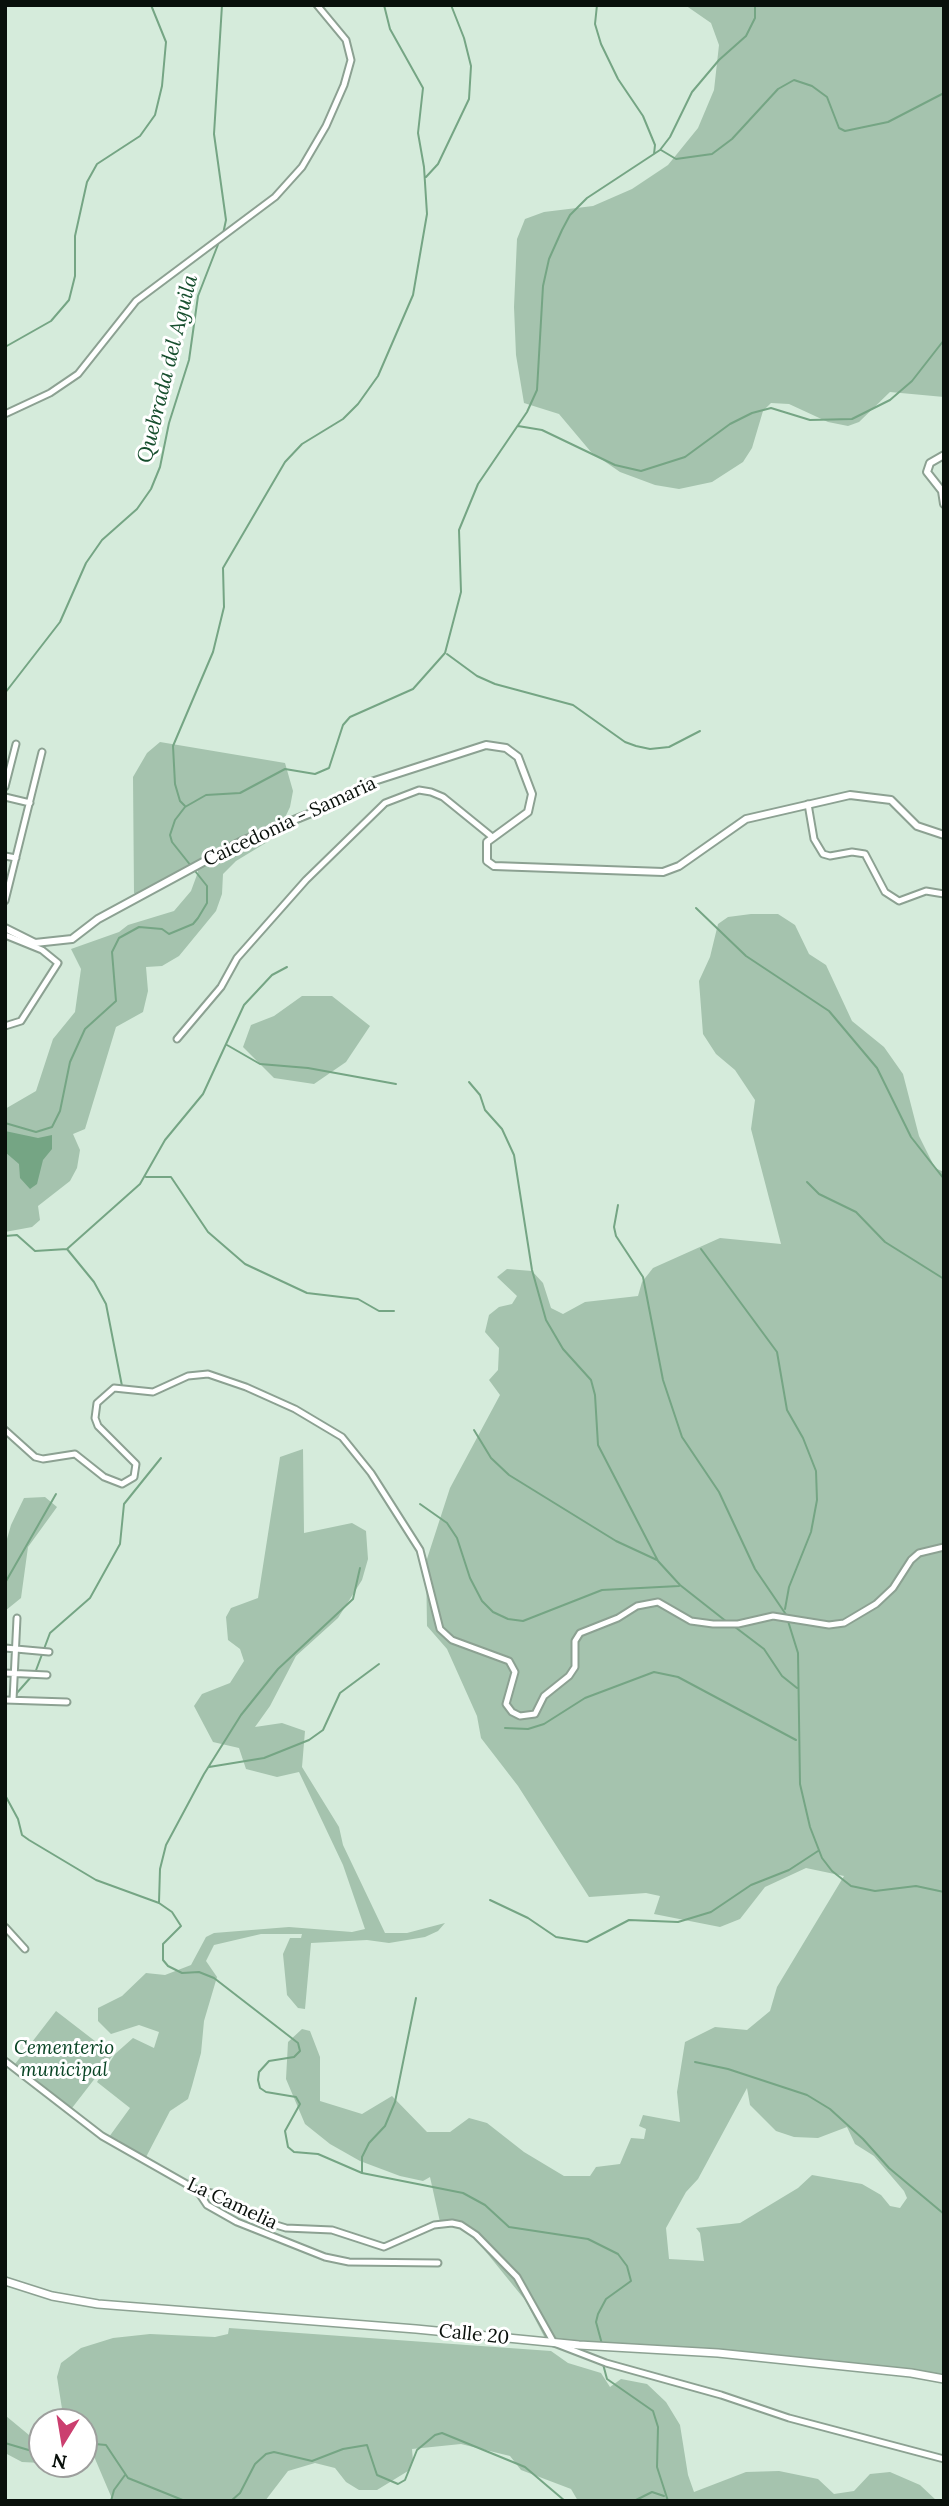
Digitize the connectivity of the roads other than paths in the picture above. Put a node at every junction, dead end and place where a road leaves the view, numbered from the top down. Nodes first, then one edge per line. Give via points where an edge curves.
1 (317, 5) edge
2 (5, 414) edge
3 (944, 455) edge
4 (944, 504) edge
5 (16, 744) dead end
6 (42, 752) dead end
7 (5, 787) edge
8 (5, 797) edge
9 (30, 803) junction
10 (808, 803) junction
11 (944, 835) edge
12 (491, 836) junction
13 (5, 856) edge
14 (16, 858) junction
15 (944, 894) edge
16 (5, 901) edge
17 (5, 928) edge
18 (5, 935) edge
19 (5, 1026) edge
20 (177, 1039) dead end
21 (5, 1430) edge
22 (944, 1547) edge
23 (17, 1618) dead end
24 (5, 1648) edge
25 (15, 1648) junction
26 (49, 1652) dead end
27 (5, 1672) edge
28 (14, 1673) junction
29 (47, 1675) dead end
30 (5, 1700) edge
31 (13, 1700) junction
32 (67, 1702) dead end
33 (5, 1927) edge
34 (25, 1949) dead end
35 (5, 2060) edge
36 (197, 2190) junction
37 (438, 2263) dead end
38 (5, 2281) edge
39 (554, 2343) junction
40 (944, 2379) edge
41 (944, 2459) edge

1 - 2 street via 346,40 351,60 326,126 302,167 275,197 136,301 78,374
3 - 4 street via 930,463 927,472 942,491
5 - 7 street
6 - 9 street
8 - 9 street
9 - 14 street
10 - 11 street via 850,795 891,800 917,826
10 - 12 street via 746,819 679,866 663,872 494,866 485,853
10 - 15 street via 814,839 823,854 865,854 886,892 899,901 926,891
12 - 17 street, Caicedonia - Samaria via 528,813 532,794 518,757 506,748 486,745 365,784 331,805 242,841 98,919 72,939 35,943
12 - 20 street via 431,792 419,790 385,803 306,880 237,958 221,987
13 - 14 street
14 - 16 street
18 - 19 street via 42,950 58,963 22,1021
21 - 22 street via 34,1457 75,1454 104,1477 122,1484 134,1477 136,1464 95,1418 97,1403 114,1388 153,1392 188,1376 208,1374 295,1409 342,1437 371,1473 420,1550 440,1629 460,1644 509,1661 514,1672 506,1703 520,1716 535,1714 544,1696 569,1676 575,1667 575,1641 580,1633 637,1606 658,1602 691,1620 713,1624 773,1616 844,1623 884,1596 919,1553
23 - 25 street
24 - 25 street
25 - 26 street
25 - 28 street
27 - 28 street
28 - 29 street
28 - 31 street
30 - 31 street
31 - 32 street
33 - 34 street
35 - 36 street, La Camelia via 102,2136
36 - 37 street via 207,2204 237,2222 325,2257 349,2262
36 - 39 street, La Camelia via 216,2194 262,2221 286,2228 332,2230 375,2246 398,2243 434,2225 461,2225 477,2235 517,2277
38 - 39 main road, Calle 20 via 98,2304
39 - 40 main road, Calle 20 via 718,2353
39 - 41 street via 606,2364

